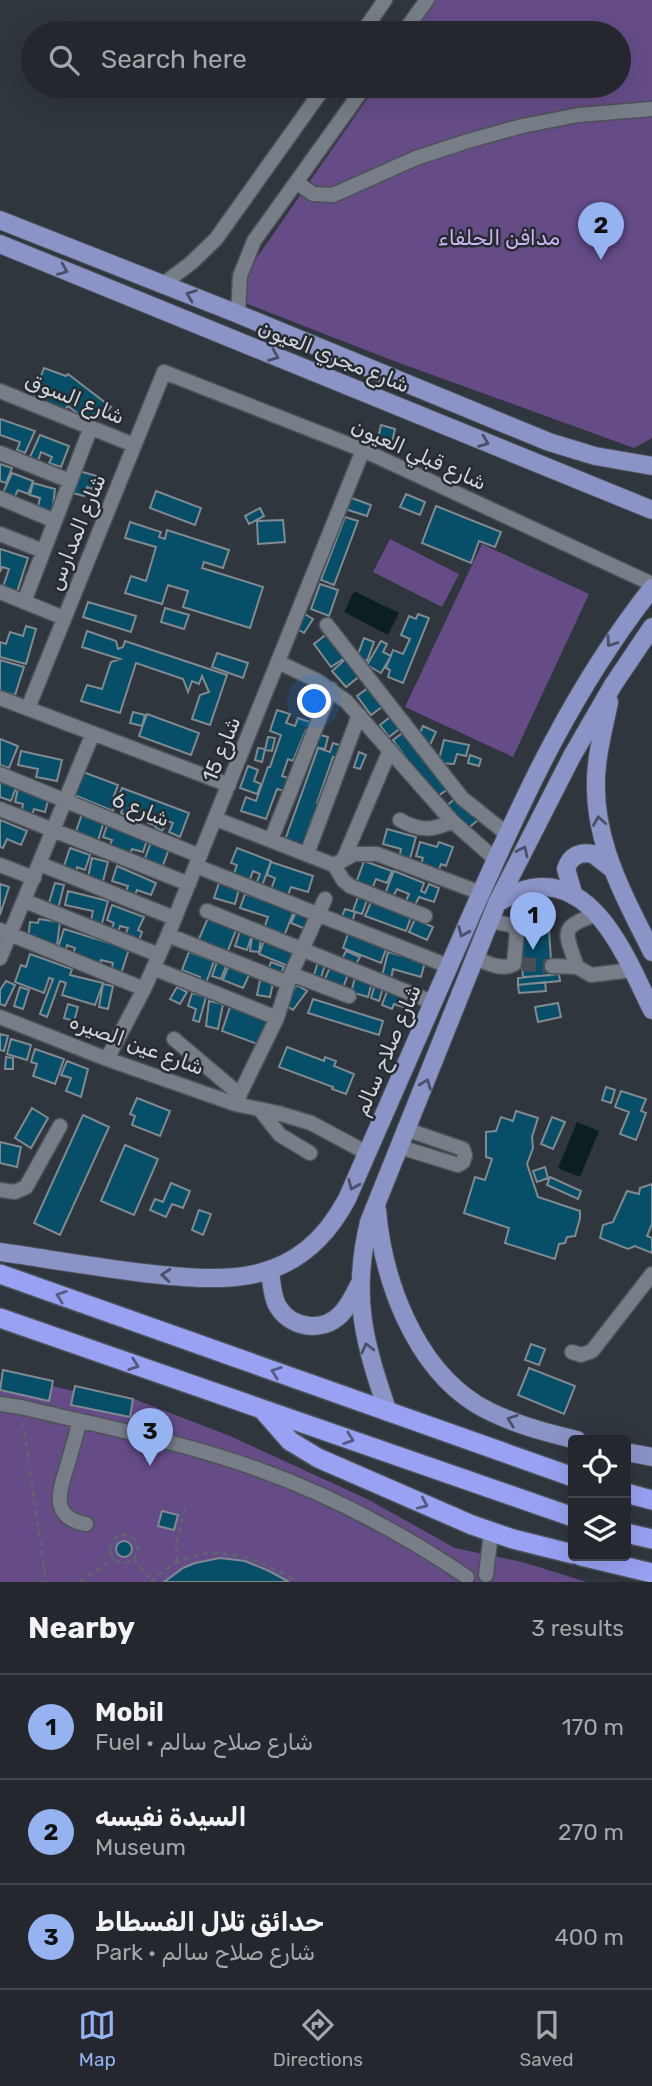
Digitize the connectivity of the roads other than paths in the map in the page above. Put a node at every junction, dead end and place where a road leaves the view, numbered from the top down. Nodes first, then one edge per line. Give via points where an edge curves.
1 (385, 0) edge
2 (427, 0) edge
3 (370, 21) edge
4 (412, 21) edge
5 (316, 98) edge
6 (356, 98) edge
7 (652, 109) edge
8 (296, 182) junction
9 (0, 220) edge
10 (0, 244) edge
11 (163, 284) junction
12 (238, 314) junction
13 (164, 372) joint
14 (0, 391) edge
15 (91, 427) junction
16 (134, 445) junction
17 (363, 450) junction
18 (0, 453) edge
19 (652, 466) edge
20 (70, 481) junction
21 (0, 498) edge
22 (652, 510) edge
23 (55, 521) junction
24 (0, 534) edge
25 (43, 551) junction
26 (652, 586) edge
27 (0, 592) edge
28 (24, 601) junction
29 (64, 618) junction
30 (327, 625) dead end
31 (652, 627) edge
32 (278, 662) junction
33 (613, 685) junction
34 (331, 689) junction
35 (0, 698) edge
36 (27, 708) junction
37 (359, 715) junction
38 (93, 733) junction
39 (390, 750) junction
40 (0, 774) edge
41 (229, 785) junction
42 (65, 800) junction
43 (0, 809) edge
44 (216, 819) junction
45 (400, 820) dead end
46 (452, 821) junction
47 (53, 831) junction
48 (507, 834) junction
49 (271, 840) junction
50 (307, 854) junction
51 (495, 859) junction
52 (198, 861) junction
53 (339, 861) junction
54 (40, 864) junction
55 (0, 865) edge
56 (611, 868) junction
57 (34, 878) junction
58 (188, 884) junction
59 (481, 893) junction
60 (574, 896) junction
61 (326, 899) dead end
62 (25, 901) junction
63 (497, 903) junction
64 (207, 911) dead end
65 (318, 914) junction
66 (597, 914) junction
67 (425, 916) dead end
68 (174, 919) junction
69 (489, 921) junction
70 (6, 932) edge
71 (168, 935) junction
72 (301, 950) junction
73 (652, 951) edge
74 (0, 958) edge
75 (475, 958) junction
76 (156, 962) junction
77 (552, 965) tunnel mouth
78 (448, 966) junction
79 (577, 967) junction
80 (632, 970) junction
81 (290, 978) junction
82 (144, 989) junction
83 (349, 996) dead end
84 (432, 1002) junction
85 (652, 1010) edge
86 (0, 1017) edge
87 (277, 1018) junction
88 (174, 1039) dead end
89 (107, 1059) junction
90 (237, 1099) junction
91 (260, 1110) junction
92 (60, 1126) dead end
93 (408, 1129) junction
94 (400, 1147) junction
95 (310, 1153) dead end
96 (367, 1153) junction
97 (0, 1190) edge
98 (376, 1202) junction
99 (0, 1252) edge
100 (270, 1270) junction
101 (0, 1274) edge
102 (652, 1274) edge
103 (359, 1285) junction
104 (0, 1318) edge
105 (572, 1352) dead end
106 (0, 1404) edge
107 (261, 1409) junction
108 (388, 1412) junction
109 (80, 1421) junction
110 (568, 1437) edge
111 (631, 1453) edge
112 (652, 1457) edge
113 (568, 1475) edge
114 (631, 1494) edge
115 (652, 1500) edge
116 (568, 1515) edge
117 (86, 1524) dead end
118 (491, 1532) junction
119 (631, 1534) edge
120 (652, 1539) edge
121 (568, 1553) edge
122 (602, 1561) edge
123 (652, 1573) edge
124 (488, 1578) edge
125 (466, 1579) edge

1 - 3 street
2 - 4 street
5 - 11 street via 216,239
6 - 8 street
7 - 8 street via 578,115 482,137 416,158 333,195 313,194
8 - 12 street via 246,258 237,295
9 - 11 main road, شارع مجري العيون
10 -> 22 main road, شارع مجري العيون
12 -> 11 main road, شارع مجري العيون
12 - 19 main road, شارع مجري العيون via 549,442
13 - 16 street, شارع المدارس
13 - 17 street, شارع قبلي العيون
14 - 15 street, شارع السوق
15 - 16 street, شارع السوق
15 - 20 street
16 - 29 street, شارع المدارس
17 - 26 street, شارع قبلي العيون
17 - 32 street, شارع 15
18 - 20 street
20 - 23 street
21 - 23 street
23 - 25 street
24 - 25 street
25 - 28 street
26 -> 48 main road, شارع صلاح سالم via 571,705
27 - 28 street
28 - 29 street
29 - 36 street, شارع المدارس
30 - 48 street via 463,798
31 - 33 main road
32 - 34 street
32 - 41 street, شارع 15
56 -> 33 main road via 595,790
63 -> 33 main road
34 - 37 street
34 - 49 street
35 - 36 street
36 - 38 street
37 - 39 street
37 - 50 street
38 - 41 street
38 - 42 street
39 - 46 street
39 - 53 street
40 - 42 street, شارع 6
41 - 44 street, شارع 15
42 - 47 street
42 - 52 street, شارع 6
43 - 47 street
44 - 49 street
44 - 52 street, شارع 15
45 - 46 street via 426,830
46 - 51 street
47 - 54 street
47 - 58 street
48 - 51 main road, شارع صلاح سالم
49 - 50 street
50 - 53 street
51 - 59 main road, شارع صلاح سالم
52 - 58 street, شارع 15
52 - 65 street, شارع 6
53 - 59 street via 354,854 377,854
53 - 67 street via 338,873 350,886
54 - 57 street
54 - 68 street
55 - 57 street
56 - 60 main road via 593,854 576,855 566,869
56 - 73 main road
57 - 62 street
58 - 68 street, شارع 15
59 -> 78 main road, شارع صلاح سالم
60 - 63 main road via 540,887 518,891
60 - 66 main road
61 - 65 street
62 - 70 street
62 - 76 street
63 - 69 main road
64 - 72 street
65 - 72 street
65 - 78 street, شارع 6
66 - 79 street via 568,929
66 - 80 main road via 616,936
68 - 71 street, شارع 15
69 - 75 main road
69 - 75 street via 511,925 517,931 518,964 504,968
70 - 74 street
70 - 82 street
71 - 76 street, شارع 15
71 - 81 street
72 - 81 street
72 - 84 street
93 -> 75 main road
76 - 82 street, شارع 15
76 - 87 street
77 - 79 street
78 - 84 main road, شارع صلاح سالم
79 - 80 street via 590,975
80 - 85 main road
81 - 83 street
81 - 87 street
82 - 89 street, شارع 15
84 - 96 main road, شارع صلاح سالم
86 - 89 street, شارع عين الصيره
87 - 90 street
88 - 90 street
89 - 90 street, شارع عين الصيره
90 - 91 street, شارع عين الصيره
91 - 95 street via 280,1135
91 - 96 street, شارع عين الصيره via 311,1123
92 - 97 street via 26,1187 15,1192
93 - 94 main road
93 - 94 street via 463,1149 463,1162 458,1165
94 - 98 main road
96 -> 100 main road, شارع صلاح سالم via 331,1225 297,1256
98 - 103 main road via 364,1243
110 -> 98 main road via 491,1412 439,1371 409,1323 393,1286
100 -> 99 main road, شارع صلاح سالم via 218,1279
100 - 103 main road via 277,1304 287,1317 302,1325 319,1326 335,1320
108 -> 101 highway
102 - 105 street via 592,1351
108 -> 103 main road via 365,1343
104 -> 107 highway
106 - 109 street
107 -> 116 highway
107 -> 118 highway via 303,1450
108 - 113 highway
109 - 117 street via 59,1502 68,1517
109 - 125 street via 217,1455 292,1482 400,1534
111 - 112 main road
114 - 115 highway
118 - 121 highway
118 - 124 street
119 - 120 highway
122 - 123 highway
124 - 125 street via 475,1572

